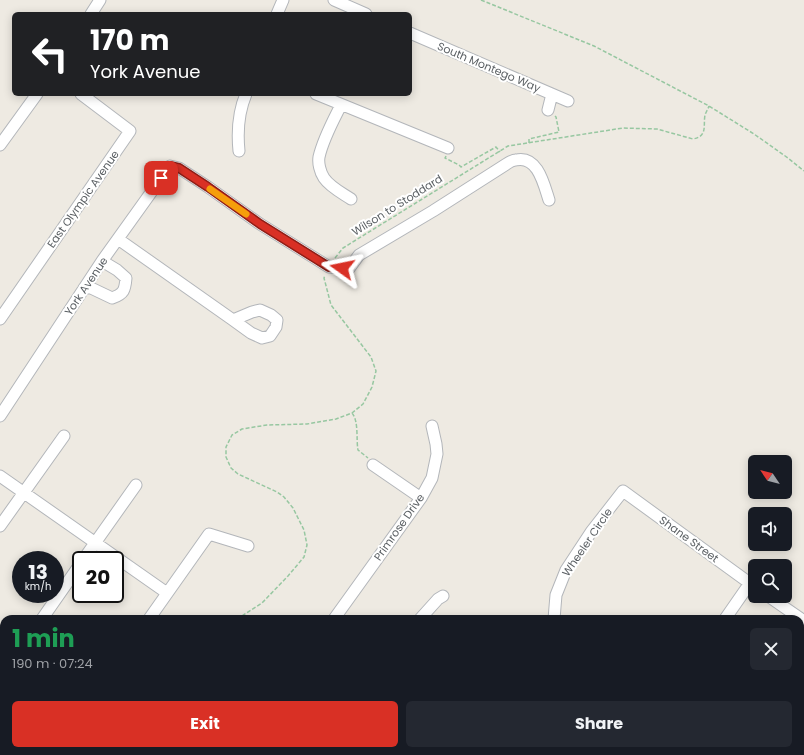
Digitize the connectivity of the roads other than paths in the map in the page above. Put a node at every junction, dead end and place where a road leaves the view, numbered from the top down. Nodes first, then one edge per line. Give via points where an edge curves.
1 (100, 0) edge
2 (283, 0) edge
3 (334, 0) edge
4 (92, 12) edge
5 (278, 12) edge
6 (361, 12) edge
7 (412, 34) edge
8 (552, 94) junction
9 (35, 96) edge
10 (84, 96) edge
11 (245, 96) edge
12 (321, 96) edge
13 (568, 102) dead end
14 (341, 105) junction
15 (548, 110) road end
16 (0, 145) edge
17 (448, 148) road end
18 (239, 151) dead end
19 (351, 199) dead end
20 (549, 200) dead end
21 (118, 240) junction
22 (102, 261) junction
23 (84, 288) junction
24 (0, 318) edge
25 (233, 320) dead end
26 (0, 416) edge
27 (432, 426) dead end
28 (64, 436) dead end
29 (373, 465) road end
30 (0, 476) edge
31 (136, 485) dead end
32 (623, 491) joint
33 (24, 493) junction
34 (420, 498) junction
35 (0, 526) edge
36 (96, 543) junction
37 (248, 546) dead end
38 (90, 551) edge
39 (72, 576) edge
40 (748, 581) edge
41 (748, 591) edge
42 (168, 593) junction
43 (444, 596) dead end
44 (778, 603) edge
45 (45, 615) edge
46 (152, 615) edge
47 (337, 615) edge
48 (424, 615) edge
49 (554, 615) edge
50 (728, 615) edge
51 (795, 615) edge

1 - 4 street
2 - 5 street
3 - 6 street
7 - 8 street, South Montego Way
8 - 13 street, South Montego Way
8 - 15 street
9 - 16 street
10 - 24 street, East Olympic Avenue via 130,131
11 - 18 street via 239,122
12 - 14 street
14 - 17 street
14 - 19 street via 323,145 319,158 320,169 330,186
20 - 21 street, York Avenue via 538,170 532,162 516,160 359,255 348,270 329,267 260,224 179,168 170,166
21 - 22 street, York Avenue
21 - 25 street
22 - 23 street, York Avenue
22 - 23 street via 126,278 125,287 120,295 112,298 91,288
23 - 26 street, York Avenue
27 - 34 street, Primrose Drive via 437,454 432,478
28 - 33 street
29 - 34 street
30 - 33 street
31 - 36 street
32 - 40 street, Shane Street
32 - 49 street, Wheeler Circle via 566,570 556,595
33 - 35 street
33 - 36 street
34 - 47 street, Primrose Drive
36 - 38 street
36 - 42 street
37 - 42 street via 209,534
39 - 45 street
41 - 50 street
42 - 46 street
43 - 48 street
44 - 51 street

